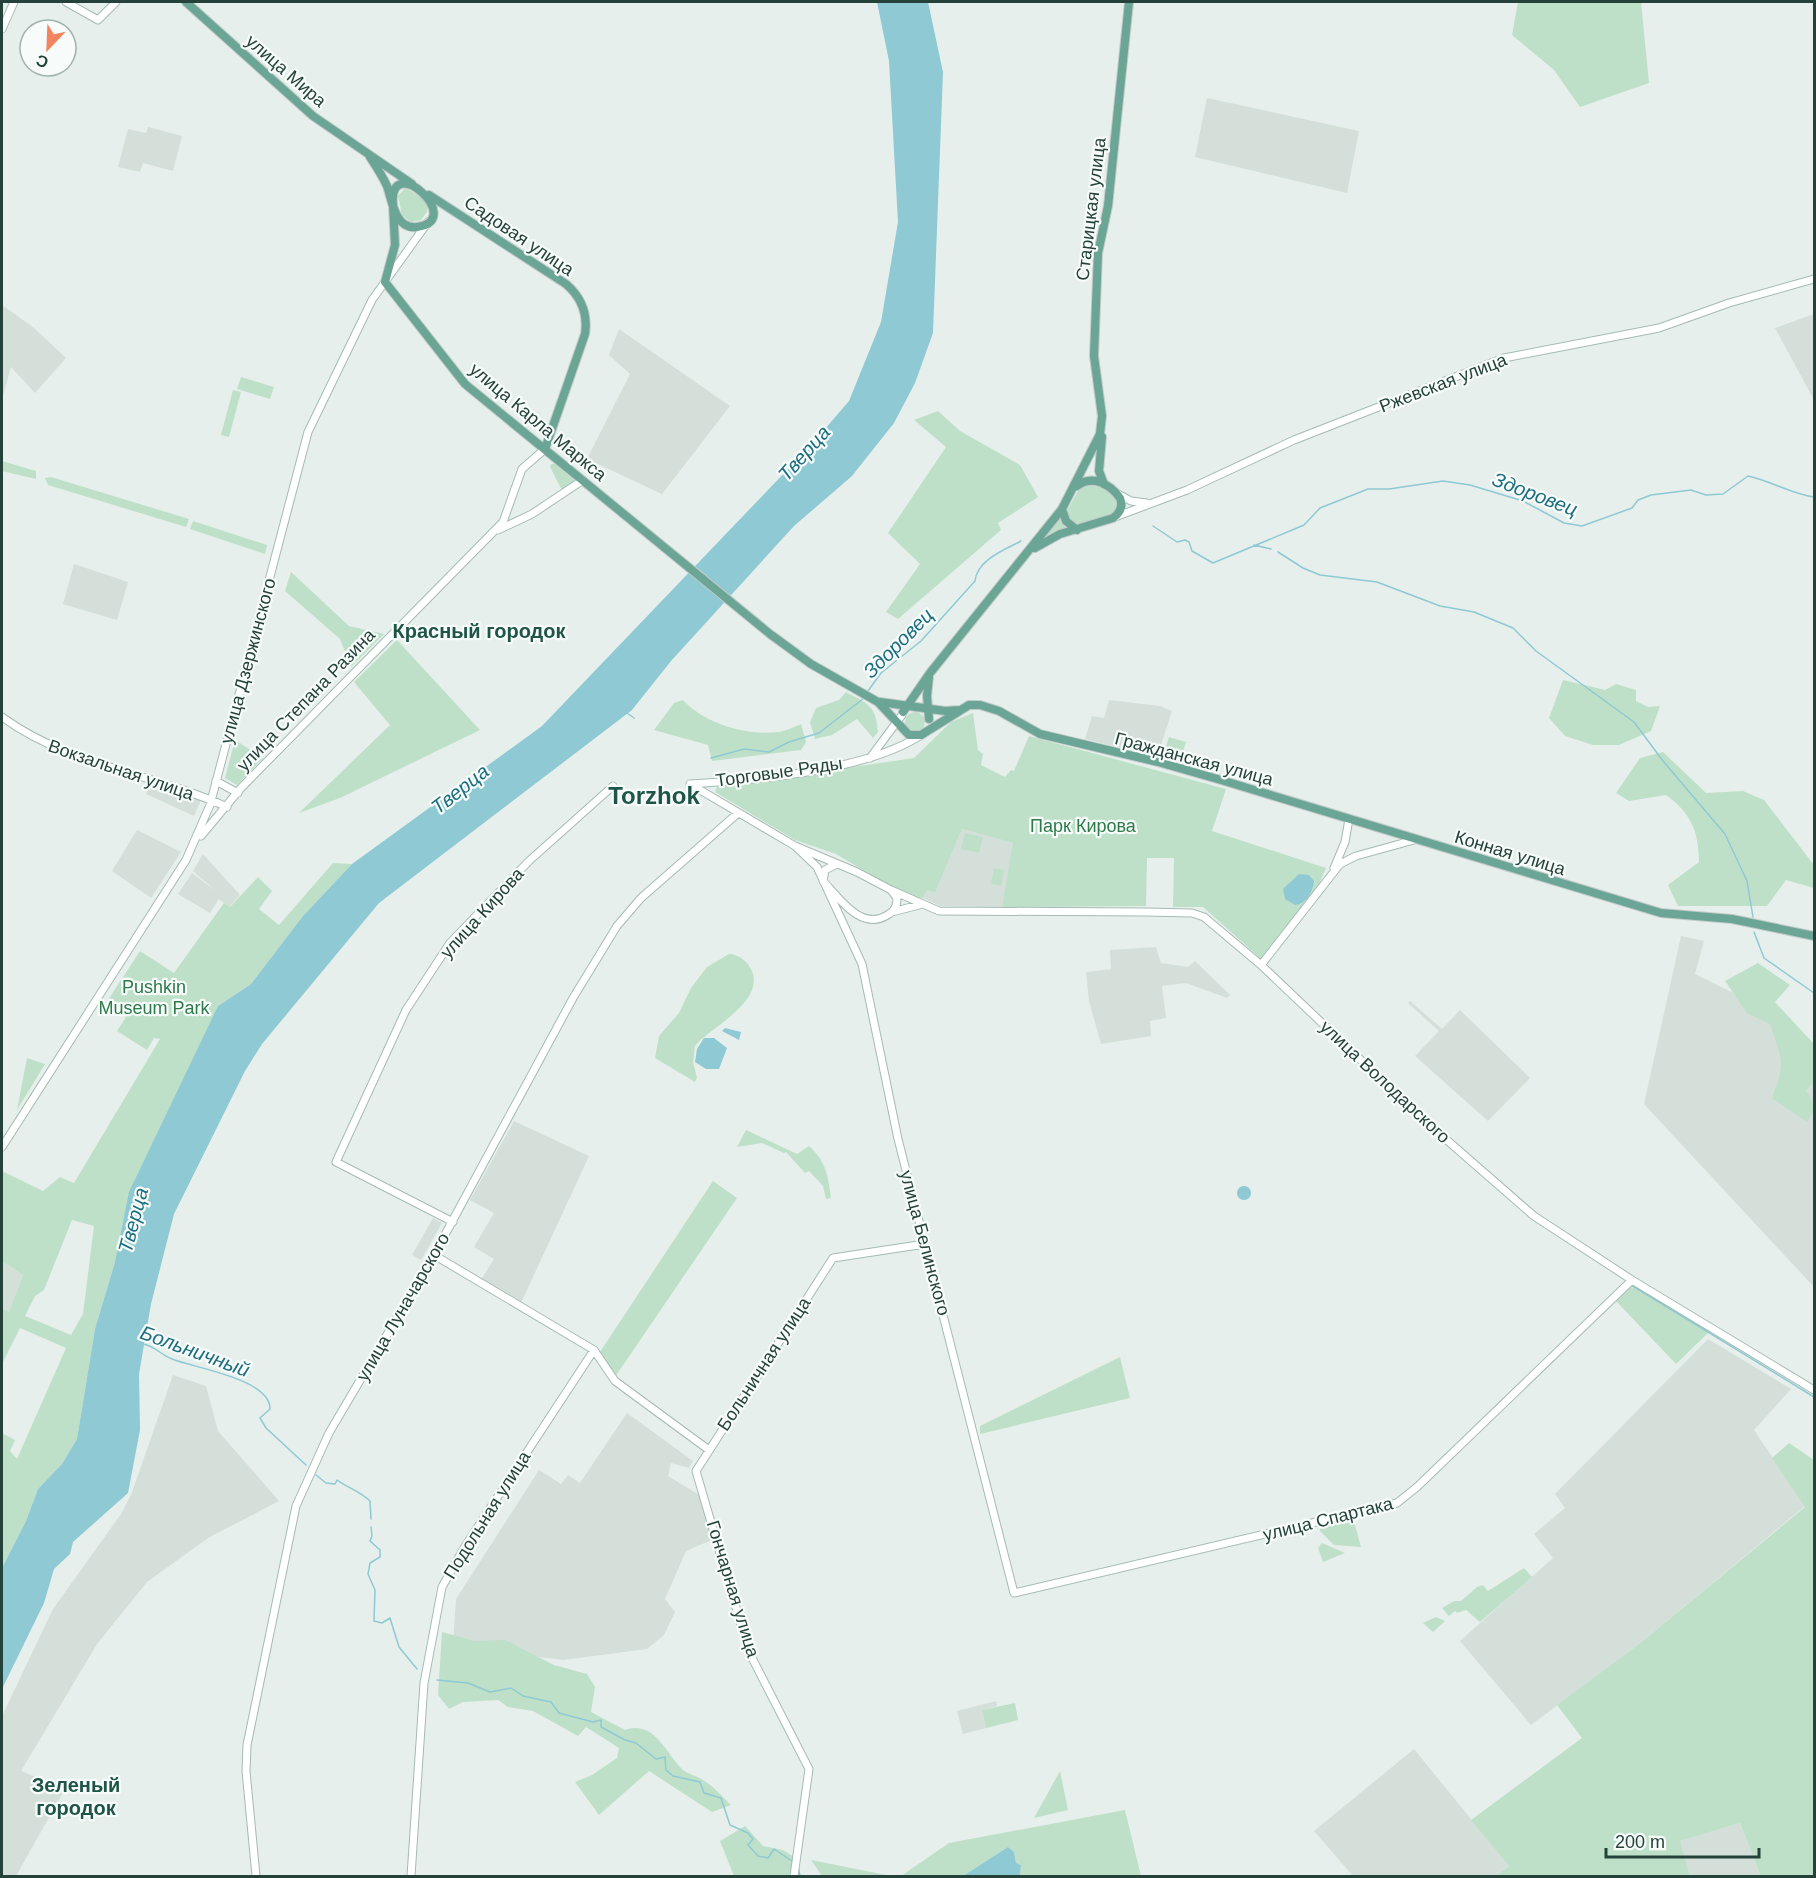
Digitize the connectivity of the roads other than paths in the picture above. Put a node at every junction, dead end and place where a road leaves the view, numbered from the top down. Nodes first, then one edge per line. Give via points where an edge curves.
1 (14, 2) edge
2 (66, 2) edge
3 (116, 2) edge
4 (186, 2) edge
5 (1129, 2) edge
6 (2, 29) edge
7 (370, 157) junction
8 (421, 190) junction
9 (393, 205) junction
10 (429, 220) junction
11 (1815, 279) edge
12 (385, 282) junction
13 (586, 321) joint
14 (1102, 426) junction
15 (545, 449) junction
16 (584, 480) junction
17 (1105, 485) junction
18 (1075, 487) junction
19 (1115, 492) junction
20 (1152, 503) junction
21 (1062, 509) junction
22 (1113, 518) junction
23 (1077, 530) junction
24 (493, 532) junction
25 (1022, 559) junction
26 (930, 673) junction
27 (921, 687) junction
28 (876, 700) junction
29 (888, 703) junction
30 (966, 707) junction
31 (928, 708) junction
32 (909, 709) junction
33 (889, 713) junction
34 (2, 717) edge
35 (929, 719) junction
36 (896, 722) junction
37 (902, 730) junction
38 (923, 734) junction
39 (888, 735) junction
40 (868, 759) junction
41 (216, 781) junction
42 (613, 786) dead end
43 (238, 793) junction
44 (212, 800) junction
45 (226, 807) junction
46 (737, 814) junction
47 (1349, 819) junction
48 (1413, 840) junction
49 (196, 842) junction
50 (795, 846) junction
51 (837, 864) junction
52 (1333, 870) junction
53 (823, 881) junction
54 (891, 890) junction
55 (921, 905) junction
56 (890, 913) junction
57 (1815, 936) edge
58 (1261, 965) junction
59 (2, 1147) edge
60 (453, 1222) junction
61 (925, 1244) junction
62 (434, 1255) junction
63 (1632, 1280) junction
64 (594, 1350) junction
65 (1815, 1390) edge
66 (709, 1450) junction
67 (696, 1471) joint
68 (1014, 1593) joint
69 (796, 1869) edge
70 (256, 1876) edge
71 (411, 1876) edge

1 - 6 street
2 - 3 street via 98,20
4 - 7 main road, улица Мира via 313,116
5 - 14 main road, Старицкая улица via 1108,206 1098,253 1094,356
7 - 8 main road, улица Мира
7 - 9 main road, улица Мира
8 - 9 main road via 406,184 399,186 393,193
8 - 10 main road via 432,204
8 - 13 main road, Садовая улица via 566,284 579,299
9 - 10 main road via 405,224 417,227
9 - 12 main road via 395,245
10 - 12 street, улица Дзержинского
11 - 20 street, Ржевская улица via 1659,328 1504,358 1294,440
12 - 15 main road, улица Карла Маркса via 463,382
12 - 41 street, улица Дзержинского via 366,312 305,440
13 - 15 main road, улица Степана Разина
14 - 17 main road, Старицкая улица via 1099,471
14 - 18 main road
15 - 16 main road, улица Карла Маркса
15 - 24 street, улица Степана Разина via 522,469 509,511
16 - 24 street, улица Степана Разина via 532,514
16 - 28 main road, улица Карла Маркса via 810,664
17 - 18 main road via 1090,480
17 - 19 main road
18 - 21 main road
19 - 20 street via 1135,502
19 - 22 main road via 1121,507
20 - 22 street, Ржевская улица
21 - 23 main road via 1066,521
21 - 25 main road
22 - 23 main road
23 - 25 main road via 1045,542
24 - 43 street, улица Степана Разина
25 - 26 main road
26 - 27 main road
26 - 31 main road
27 - 29 main road via 906,698
27 - 32 main road
28 - 29 main road, Гражданская улица
28 - 33 main road
29 - 32 main road, Гражданская улица
30 - 31 main road, Гражданская улица via 952,711
30 - 38 main road
30 - 47 main road, Гражданская улица via 995,709 1040,734 1158,762
31 - 32 main road, Гражданская улица
31 - 35 main road
32 - 35 main road via 924,711
32 - 36 street
32 - 37 main road via 900,722
33 - 36 main road
33 - 39 street
34 - 44 street, Вокзальная улица via 57,750
35 - 38 main road
36 - 37 main road
36 - 39 street
37 - 38 main road via 912,736
38 - 40 street, Торговые Ряды via 896,750
39 - 40 street
40 - 46 street, Торговые Ряды via 690,784
41 - 43 street
41 - 44 street, улица Дзержинского
42 - 60 street, улица Кирова via 529,861 450,943 406,1010 336,1162
43 - 45 street, улица Степана Разина
44 - 45 street, Вокзальная улица
44 - 49 street, улица Дзержинского
45 - 49 street, улица Степана Разина
46 - 50 street
46 - 60 street, улица Луначарского via 640,898 617,926 573,998
47 - 48 main road, Гражданская улица
47 - 52 street via 1345,842
48 - 52 street via 1356,856
48 - 57 main road, Конная улица via 1661,913 1732,919
49 - 59 street, улица Дзержинского
50 - 51 street, улица Володарского
50 - 53 street via 814,863
51 - 53 street via 825,870
51 - 54 street, улица Володарского
52 - 58 street
53 - 56 street, улица Володарского via 860,917 875,919
53 - 61 street, улица Белинского via 862,964 898,1139
54 - 55 street, улица Володарского
54 - 56 street via 897,903
55 - 56 street, улица Володарского
55 - 58 street, улица Володарского via 939,911 982,913 1194,913 1206,918
58 - 63 street, улица Володарского via 1425,1121 1534,1216
60 - 62 street, улица Луначарского
61 - 66 street, Больничная улица via 833,1258
61 - 68 street, улица Белинского
62 - 64 street
62 - 70 street, улица Луначарского via 328,1433 296,1506 246,1749
63 - 65 street, улица Володарского
63 - 68 street, улица Спартака via 1397,1503
64 - 66 street via 615,1381
64 - 71 street, Подольная улица via 442,1587 424,1683
66 - 67 street, Больничная улица
67 - 69 street, Гончарная улица via 749,1652 809,1769

